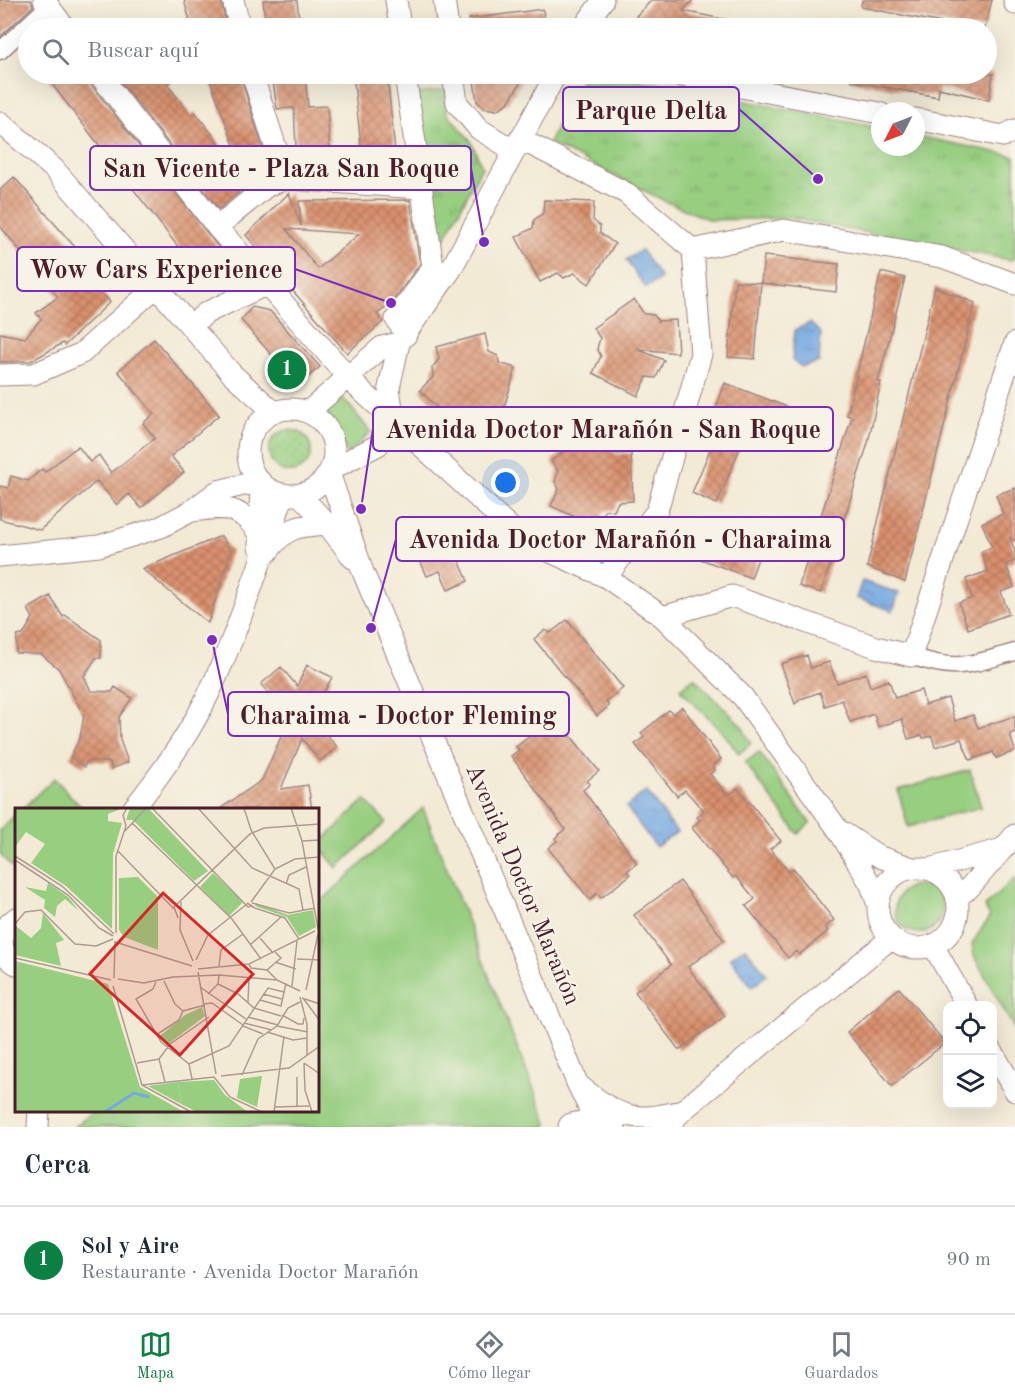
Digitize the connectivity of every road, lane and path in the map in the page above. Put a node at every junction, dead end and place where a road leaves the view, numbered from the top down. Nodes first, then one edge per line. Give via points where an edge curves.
1 (233, 0) edge
2 (396, 0) edge
3 (444, 0) edge
4 (603, 0) edge
5 (49, 4) edge
6 (34, 18) edge
7 (58, 18) edge
8 (238, 18) edge
9 (399, 18) edge
10 (447, 18) edge
11 (590, 18) edge
12 (18, 34) edge
13 (0, 51) edge
14 (107, 84) edge
15 (255, 84) edge
16 (406, 84) edge
17 (454, 84) edge
18 (550, 84) edge
19 (727, 84) edge
20 (871, 110) edge
21 (925, 121) edge
22 (0, 122) edge
23 (1015, 130) edge
24 (516, 145) junction
25 (286, 179) junction
26 (421, 188) junction
27 (217, 227) junction
28 (693, 250) junction
29 (1015, 284) edge
30 (266, 285) junction
31 (156, 286) junction
32 (191, 326) junction
33 (402, 339) junction
34 (1015, 343) edge
35 (0, 375) edge
36 (348, 377) junction
37 (308, 412) junction
38 (266, 418) junction
39 (394, 422) junction
40 (329, 471) junction
41 (260, 481) junction
42 (292, 494) junction
43 (191, 511) junction
44 (327, 524) junction
45 (259, 534) junction
46 (0, 556) edge
47 (258, 566) junction
48 (363, 572) junction
49 (606, 577) junction
50 (663, 617) junction
51 (1015, 652) edge
52 (911, 656) junction
53 (134, 808) edge
54 (839, 831) junction
55 (1015, 835) edge
56 (999, 850) junction
57 (921, 868) junction
58 (957, 897) junction
59 (877, 902) junction
60 (7, 925) edge
61 (891, 939) junction
62 (933, 945) junction
63 (9, 962) edge
64 (965, 1001) edge
65 (995, 1055) edge
66 (578, 1085) junction
67 (1015, 1091) edge
68 (39, 1112) edge
69 (678, 1119) edge
70 (588, 1126) edge
71 (38, 1127) edge
72 (656, 1127) edge
73 (667, 1127) edge

1 - 8 street
2 - 9 street
3 - 10 street
4 - 11 street
5 - 6 street
5 - 7 street
12 - 13 street
14 - 27 street
15 - 25 street
16 - 26 street
17 - 24 street via 457,103 479,129
18 - 24 street
19 - 20 street
21 - 23 street via 1003,136
22 - 31 street via 54,169
24 - 28 street via 626,193
24 - 33 street via 450,271
25 - 26 street
25 - 27 street via 267,186
26 - 33 street via 433,267 396,319
27 - 30 street
28 - 29 street via 784,230 942,257
28 - 49 street via 701,354 657,512
30 - 32 street via 206,313
30 - 36 street
31 - 32 street
31 - 35 street via 82,353 34,374
32 - 38 street
33 - 36 street via 382,347
33 - 39 street via 389,388
34 - 52 street
36 - 37 street
36 - 39 street
37 - 38 street via 285,409
37 - 40 street, Avenida Doctor Marañón via 328,430 333,450
38 - 41 street via 252,434 248,452 252,471
39 - 40 street via 378,445
39 - 49 street via 524,540
40 - 42 street via 318,485
40 - 48 street, Avenida Doctor Marañón
41 - 42 street, Avenida Doctor Marañón
41 - 43 street via 218,491
41 - 45 street
42 - 44 street, Avenida Doctor Marañón
42 - 47 street
43 - 45 street via 226,507 250,520
43 - 46 street via 162,527 99,546
44 - 47 street via 298,526 278,537
44 - 48 street, Avenida Doctor Marañón
45 - 47 street
47 - 53 street via 207,697
48 - 66 street, Avenida Doctor Marañón
49 - 50 street
50 - 52 street via 732,596
50 - 54 street via 743,697
51 - 52 street via 963,666 941,666
54 - 57 street via 880,857
54 - 59 street
55 - 56 street
56 - 57 street
56 - 58 street
57 - 58 street via 944,878
57 - 59 street via 890,878
58 - 62 street via 956,922 951,932
59 - 61 street via 880,922
60 - 63 street via 1,946
61 - 62 street via 911,948
61 - 69 street
62 - 64 street
65 - 67 street
66 - 69 street via 617,1113
66 - 70 street, Avenida Doctor Marañón
68 - 71 street
69 - 72 street
69 - 73 street

